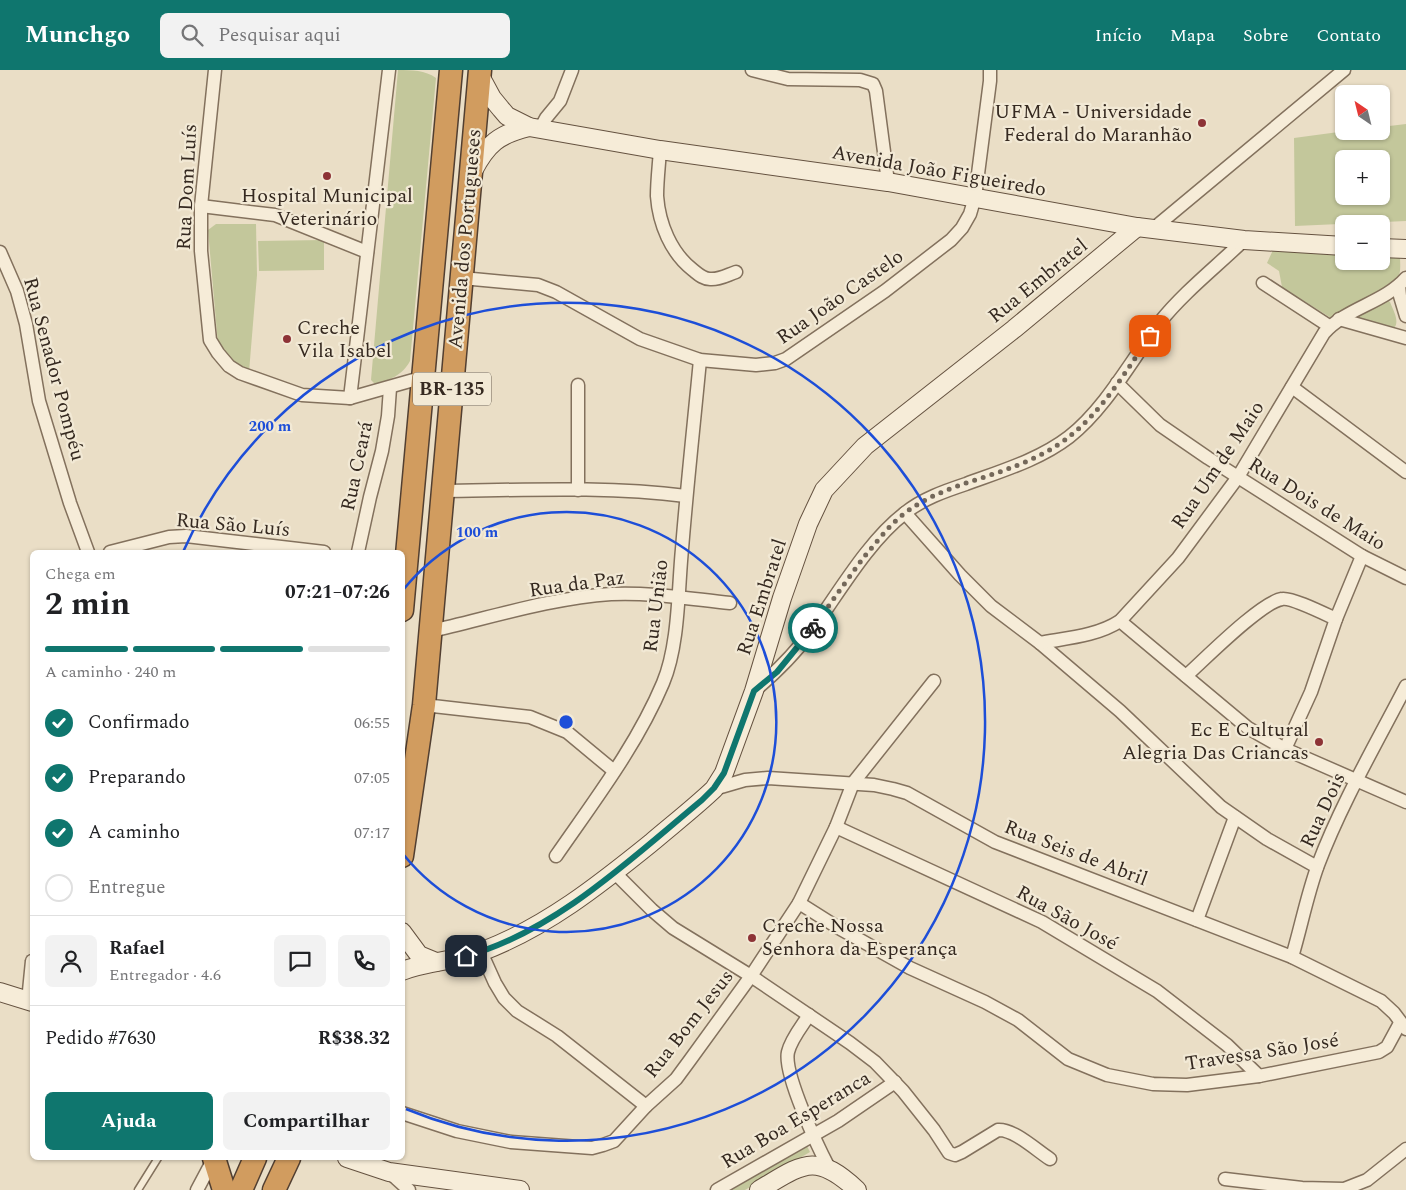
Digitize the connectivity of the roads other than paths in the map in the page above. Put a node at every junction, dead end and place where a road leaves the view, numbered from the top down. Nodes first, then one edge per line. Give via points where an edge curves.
1 (214, 70) edge
2 (389, 70) edge
3 (572, 70) edge
4 (752, 70) edge
5 (990, 70) edge
6 (1344, 70) edge
7 (449, 71) edge
8 (480, 72) edge
9 (787, 74) edge
10 (535, 128) junction
11 (660, 150) junction
12 (471, 174) junction
13 (888, 182) junction
14 (975, 198) junction
15 (201, 206) junction
16 (1145, 228) junction
17 (1244, 240) junction
18 (1335, 245) edge
19 (1390, 248) edge
20 (1406, 248) edge
21 (0, 252) edge
22 (367, 252) junction
23 (736, 272) dead end
24 (462, 278) junction
25 (1402, 282) edge
26 (1263, 283) dead end
27 (1406, 316) edge
28 (1334, 323) junction
29 (1406, 338) edge
30 (700, 360) junction
31 (424, 377) junction
32 (1117, 383) junction
33 (578, 385) dead end
34 (1292, 387) junction
35 (390, 388) junction
36 (350, 398) junction
37 (418, 442) junction
38 (1406, 472) edge
39 (1238, 477) junction
40 (578, 490) junction
41 (443, 491) junction
42 (686, 496) junction
43 (905, 513) junction
44 (87, 550) edge
45 (118, 550) edge
46 (307, 550) edge
47 (358, 550) edge
48 (1362, 556) junction
49 (436, 574) junction
50 (405, 578) edge
51 (1406, 578) edge
52 (678, 598) junction
53 (730, 603) dead end
54 (1336, 618) junction
55 (1120, 621) junction
56 (431, 631) junction
57 (1040, 643) junction
58 (1186, 676) junction
59 (934, 681) dead end
60 (1406, 686) edge
61 (754, 691) junction
62 (424, 704) junction
63 (1285, 749) junction
64 (614, 771) junction
65 (1358, 780) junction
66 (853, 783) junction
67 (714, 788) junction
68 (1406, 802) edge
69 (1235, 817) junction
70 (836, 828) junction
71 (405, 835) edge
72 (556, 856) dead end
73 (1317, 867) junction
74 (615, 873) junction
75 (800, 903) junction
76 (1198, 920) junction
77 (405, 936) edge
78 (481, 952) junction
79 (1292, 957) junction
80 (436, 962) junction
81 (405, 970) edge
82 (751, 976) junction
83 (0, 992) edge
84 (30, 1001) edge
85 (809, 1015) junction
86 (1403, 1026) edge
87 (1258, 1076) junction
88 (895, 1082) junction
89 (646, 1106) junction
90 (405, 1114) edge
91 (812, 1135) junction
92 (1406, 1150) edge
93 (1050, 1159) dead end
94 (157, 1160) edge
95 (213, 1160) edge
96 (215, 1160) edge
97 (254, 1160) edge
98 (288, 1160) edge
99 (353, 1160) edge
100 (829, 1168) junction
101 (388, 1172) junction
102 (1226, 1179) dead end
103 (138, 1190) edge
104 (197, 1190) edge
105 (224, 1190) edge
106 (241, 1190) edge
107 (274, 1190) edge
108 (409, 1190) edge
109 (520, 1190) edge
110 (717, 1190) edge
111 (759, 1190) edge
112 (857, 1190) edge

1 - 15 street, Rua Dom Luís
2 - 22 street
3 - 10 street via 560,101
4 - 9 street
5 - 14 street, Rua João Castelo
6 - 16 street, Rua Embratel
7 - 31 highway, Avenida dos Portugueses / BR-135
8 - 10 main road, Avenida João Figueiredo via 501,109 508,116
8 - 12 highway, Avenida dos Portugueses / BR-135
9 - 13 street via 873,84
10 - 11 main road, Avenida João Figueiredo
10 - 12 main road, Avenida João Figueiredo via 504,135 493,142
11 - 13 main road, Avenida João Figueiredo
11 - 23 street via 657,196 668,238 676,254 708,279
12 - 24 highway, Avenida dos Portugueses / BR-135
13 - 14 main road, Avenida João Figueiredo
14 - 16 main road, Avenida João Figueiredo
14 - 30 street, Rua João Castelo via 970,214 951,240 786,359 756,365
15 - 22 street via 275,215
15 - 36 street, Rua Dom Luís via 201,251 210,340 218,353 240,373 268,384 302,395
16 - 17 main road, Avenida João Figueiredo
16 - 61 main road, Rua Embratel via 865,446 824,490 808,524 782,598
17 - 18 main road, Avenida João Figueiredo
17 - 32 street via 1161,321
19 - 20 main road
21 - 44 street, Rua Senador Pompéu via 17,291 39,401
22 - 36 street
24 - 30 street, Rua João Castelo via 547,288 640,338
24 - 41 highway, Avenida dos Portugueses / BR-135
25 - 27 street via 1400,296
25 - 28 street, Rua Um de Maio
26 - 28 street
28 - 29 street
28 - 34 street, Rua Um de Maio via 1318,342
30 - 42 street, Rua União
31 - 35 street, Rua Dom Luís
31 - 37 highway, Avenida dos Portugueses / BR-135
32 - 39 street, Rua Dois de Maio via 1160,425
32 - 43 street via 1069,437 1014,467 943,492
33 - 40 street
34 - 38 street
34 - 39 street, Rua Um de Maio
35 - 36 street, Rua Dom Luís
35 - 47 street, Rua Ceará via 382,451
37 - 49 highway via 423,479 414,567 420,578
37 - 50 highway, Avenida dos Portugueses / BR-135
39 - 48 street, Rua Dois de Maio
39 - 55 street, Rua Um de Maio via 1178,558
40 - 41 street
40 - 42 street
41 - 49 highway, Avenida dos Portugueses / BR-135
42 - 52 street, Rua União
43 - 57 street via 991,606
43 - 61 street via 876,543 777,672
45 - 46 street, Rua São Luís via 186,536
48 - 51 street, Rua Dois de Maio
48 - 54 street
49 - 56 highway, Avenida dos Portugueses / BR-135
52 - 53 street, Rua da Paz
52 - 56 street, Rua da Paz via 610,594
52 - 64 street, Rua União via 675,636 664,681
54 - 58 street via 1291,600 1274,601 1257,612
54 - 63 street via 1311,692
55 - 57 street, Rua Um de Maio via 1100,631
55 - 58 street
56 - 62 highway, Avenida dos Portugueses / BR-135
57 - 69 street via 1120,711
58 - 63 street via 1248,728
59 - 66 street, Rua Bom Jesus
60 - 65 street, Rua Dois
61 - 67 main road, Rua Embratel via 724,773
62 - 64 street via 530,717 567,732
62 - 71 highway, Avenida dos Portugueses / BR-135
63 - 65 street
64 - 72 street, Rua União
65 - 68 street
65 - 73 street, Rua Dois
66 - 67 street, Rua Seis de Abril via 768,778
66 - 70 street, Rua Bom Jesus
66 - 76 street, Rua Seis de Abril via 894,788 907,793 995,842
67 - 74 main road, Rua Embratel
69 - 73 street
69 - 76 street
70 - 75 street, Rua Bom Jesus
70 - 87 street, Rua São José via 1042,922 1157,991 1227,1045
73 - 79 street, Rua Dois
74 - 78 main road, Rua Embratel via 533,928
74 - 82 street via 674,928
75 - 82 street, Rua Bom Jesus
75 - 87 street, Travessa São José via 910,968 1018,1020 1068,1059 1107,1075 1153,1084 1188,1085
76 - 79 street, Rua Seis de Abril
77 - 80 main road via 419,955
78 - 80 main road, Rua Embratel
78 - 89 street via 504,998
79 - 86 street, Rua Seis de Abril via 1381,1002
80 - 81 main road, Rua Embratel
82 - 85 street
82 - 89 street, Rua Bom Jesus via 676,1079
83 - 84 main road
85 - 88 street via 875,1062
85 - 91 street via 788,1053 791,1075
86 - 87 street, Travessa São José via 1379,1052
88 - 91 street, Rua Boa Esperanca via 838,1122
88 - 93 street via 949,1153 956,1155 998,1130 1004,1130
89 - 90 street, Rua Bom Jesus via 614,1140 592,1148 511,1142 457,1131
91 - 100 street
91 - 110 street, Rua Boa Esperanca
92 - 102 street via 1367,1180 1344,1189 1302,1188
94 - 103 lane
95 - 104 street
96 - 105 highway
97 - 106 highway
98 - 107 highway
99 - 101 main road
100 - 111 main road via 801,1166
100 - 112 main road
101 - 108 street
101 - 109 main road

